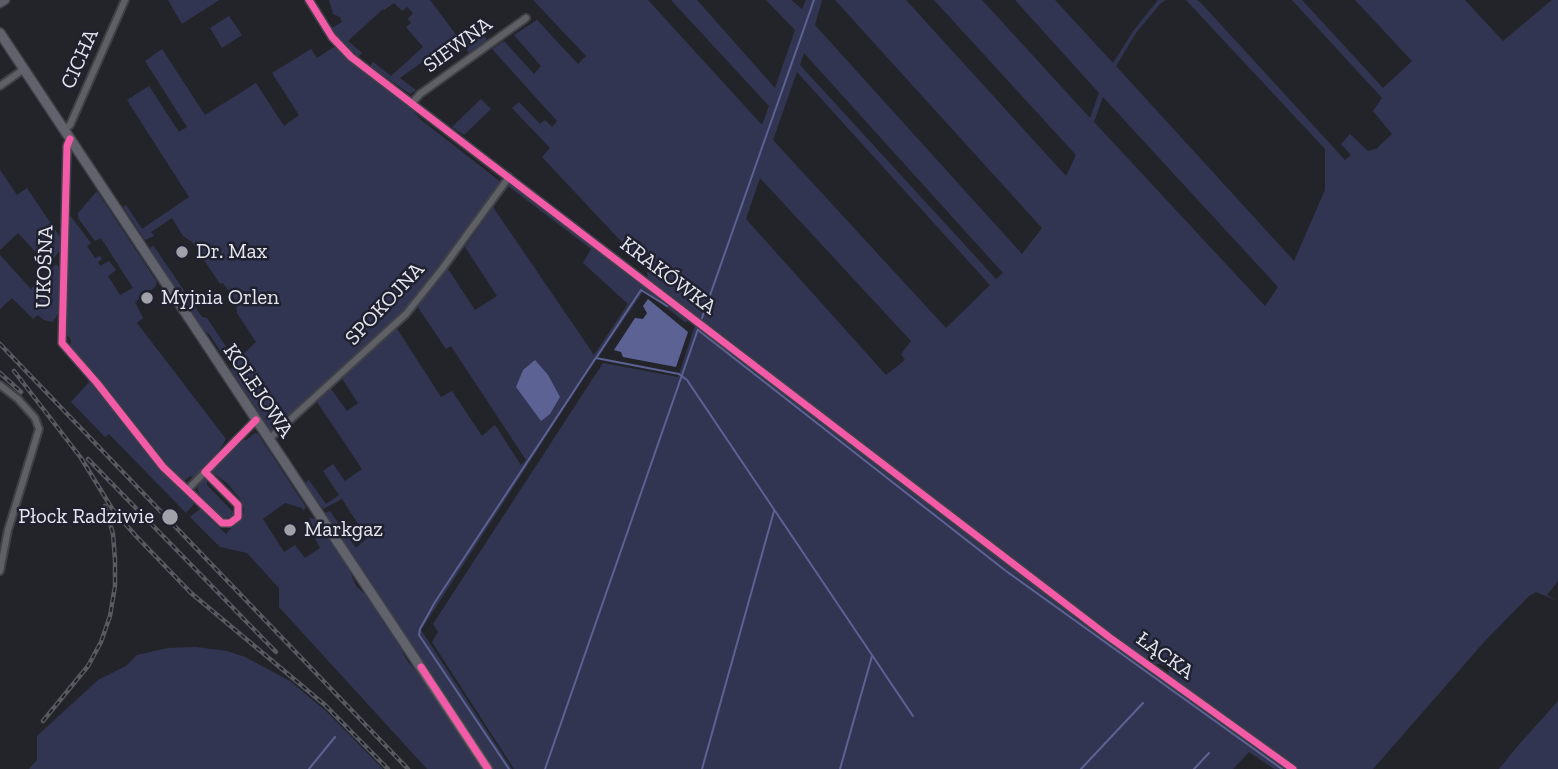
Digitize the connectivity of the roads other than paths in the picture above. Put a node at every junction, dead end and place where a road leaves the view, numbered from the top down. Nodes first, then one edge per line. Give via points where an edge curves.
1 (5, 0) edge
2 (125, 0) edge
3 (309, 0) edge
4 (0, 3) edge
5 (526, 18) dead end
6 (0, 33) edge
7 (24, 69) junction
8 (0, 86) edge
9 (412, 103) junction
10 (64, 130) junction
11 (70, 139) junction
12 (509, 177) junction
13 (0, 385) edge
14 (256, 420) junction
15 (269, 439) junction
16 (205, 472) junction
17 (188, 489) junction
18 (1018, 568) joint
19 (0, 571) edge
20 (488, 769) edge
21 (1293, 769) edge

1 - 4 main road
2 - 10 street, CICHA
3 - 9 street, KRAKÓWKA via 338,45
5 - 9 street, SIEWNA
6 - 7 main road, KOLEJOWA
7 - 8 street
7 - 10 main road, KOLEJOWA
9 - 12 street, KRAKÓWKA
10 - 11 main road, KOLEJOWA
11 - 14 main road, KOLEJOWA
11 - 17 street, UKOŚNA via 62,343 163,467
12 - 15 street, SPOKOJNA via 406,314
12 - 18 street, KRAKÓWKA
13 - 19 street via 35,418 39,429
14 - 15 main road, KOLEJOWA
14 - 16 street
15 - 20 main road, KOLEJOWA
16 - 17 street
16 - 17 street, UKOŚNA via 236,503 238,517 222,523
18 - 21 street, ŁĄCKA

